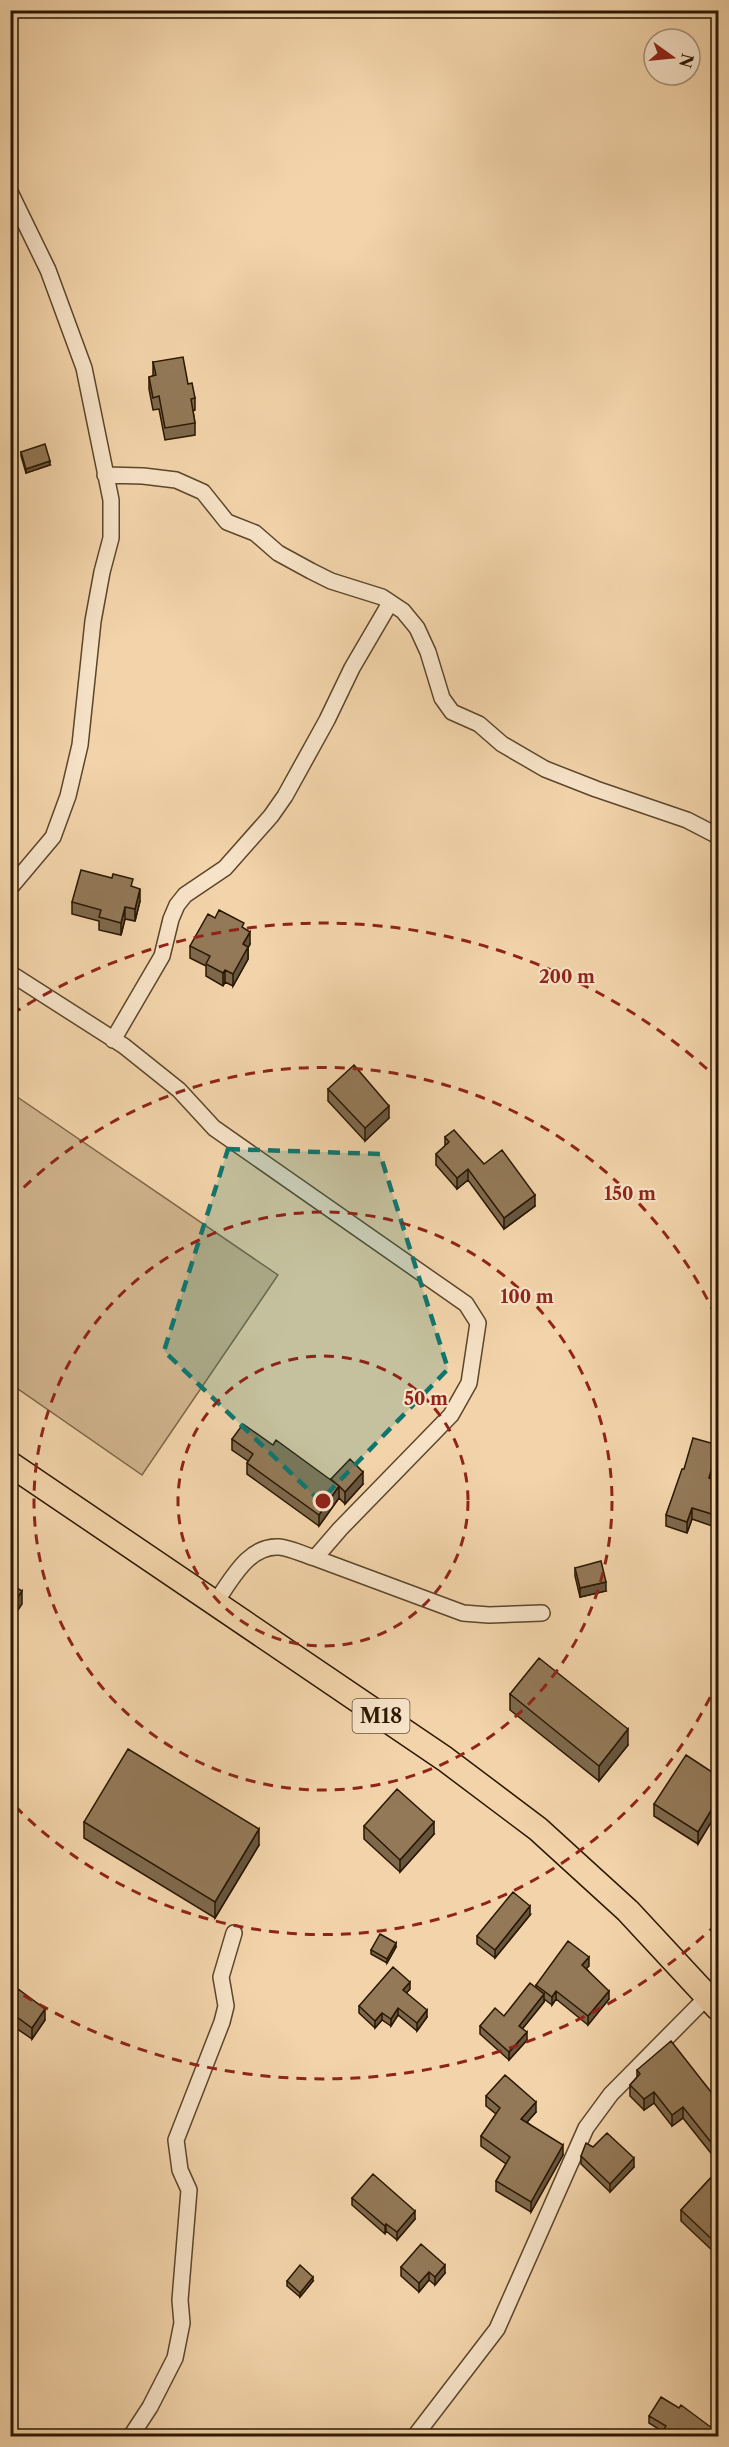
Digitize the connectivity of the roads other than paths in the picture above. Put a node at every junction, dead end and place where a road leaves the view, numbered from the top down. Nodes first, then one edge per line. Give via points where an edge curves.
1 (10, 192) edge
2 (105, 475) junction
3 (390, 603) junction
4 (718, 836) edge
5 (10, 888) edge
6 (10, 973) edge
7 (113, 1040) junction
8 (10, 1464) edge
9 (315, 1558) junction
10 (215, 1602) junction
11 (542, 1613) dead end
12 (234, 1933) dead end
13 (713, 2002) edge
14 (131, 2436) edge
15 (415, 2436) edge

1 - 2 street via 48,270 84,368
2 - 3 street via 163,478 190,485 209,497 231,525 255,533 278,552 331,581
2 - 5 street via 111,500 111,538 93,621 80,745 53,837
3 - 4 street via 417,628 448,710 479,724 502,744 545,769 687,820
3 - 7 street via 276,810 225,868 189,891 177,905 162,956
6 - 7 street
7 - 9 street via 179,1089 214,1128 466,1304 478,1323 469,1383 451,1415
8 - 10 main road, M18
9 - 10 street via 280,1547 264,1550 249,1558
9 - 11 street via 463,1613
10 - 13 main road, M18 via 445,1759 538,1830 628,1911
12 - 14 street via 221,1977 226,2006 222,2022 176,2140 180,2170 189,2190 180,2334 175,2358
13 - 15 street via 611,2094 586,2128 497,2329

